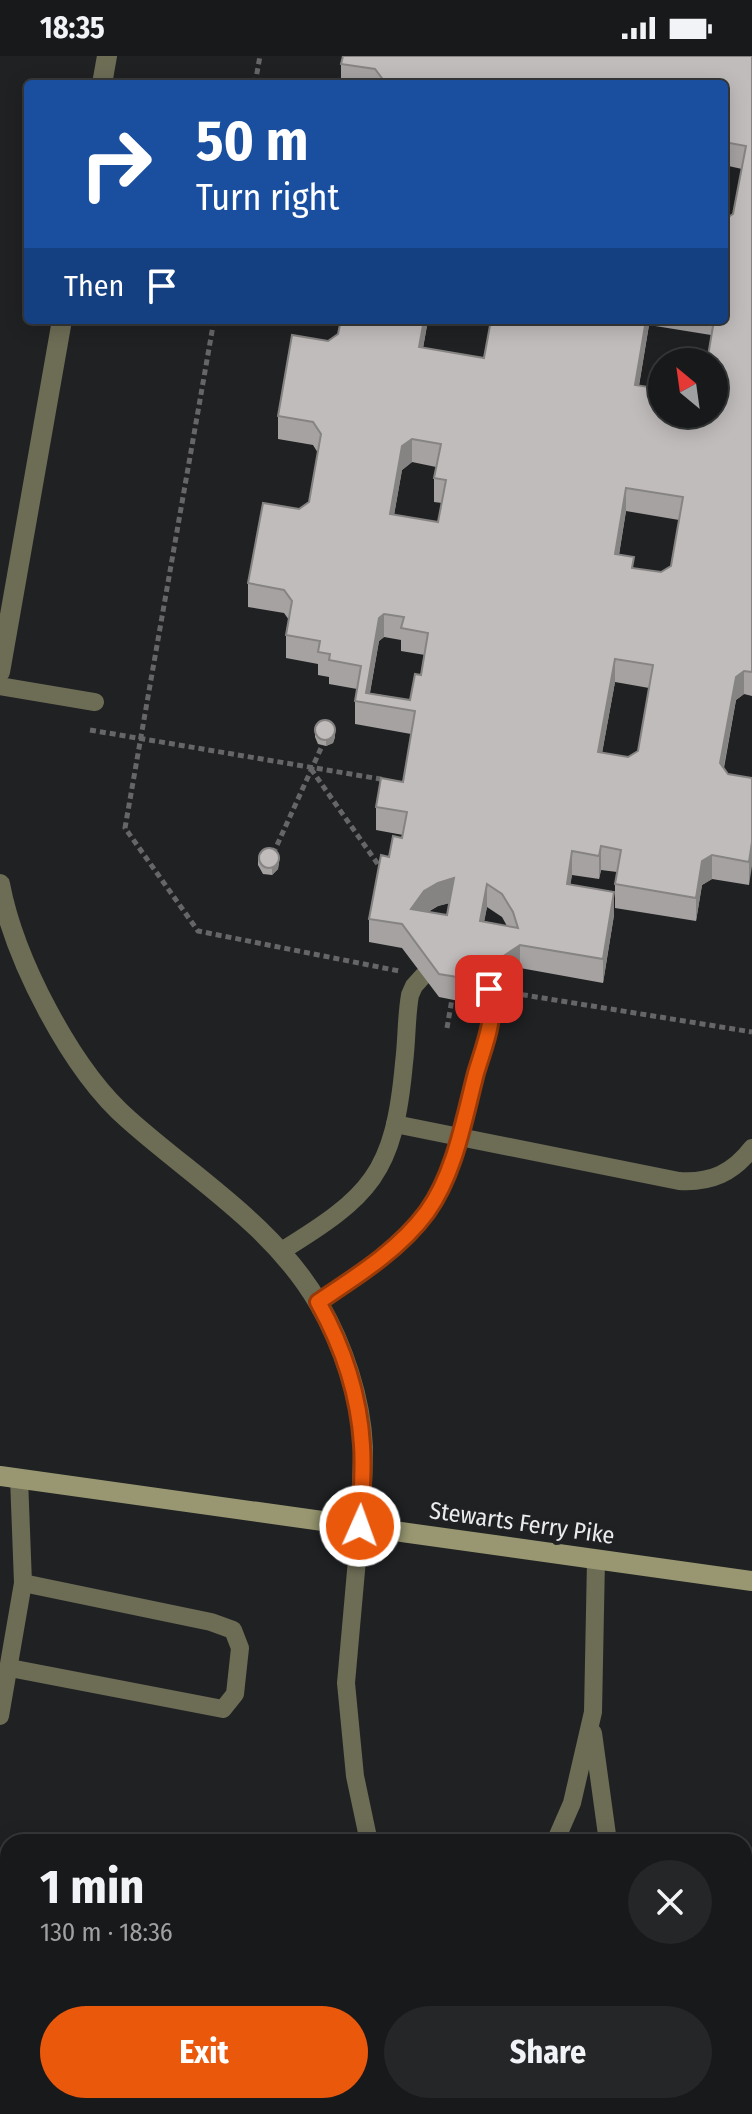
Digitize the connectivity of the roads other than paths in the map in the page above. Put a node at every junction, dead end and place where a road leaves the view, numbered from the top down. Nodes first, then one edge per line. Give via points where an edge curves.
1 (107, 56) edge
2 (103, 80) edge
3 (61, 324) edge
4 (0, 672) edge
5 (0, 686) edge
6 (95, 702) dead end
7 (0, 884) edge
8 (423, 976) edge
9 (489, 989) edge
10 (395, 1124) junction
11 (459, 1137) junction
12 (752, 1148) edge
13 (280, 1252) junction
14 (318, 1302) junction
15 (9, 1477) edge
16 (360, 1526) junction
17 (596, 1560) junction
18 (752, 1581) edge
19 (23, 1583) junction
20 (10, 1668) junction
21 (0, 1716) edge
22 (592, 1719) junction
23 (367, 1834) edge
24 (558, 1834) edge
25 (606, 1834) edge

1 - 2 street
3 - 4 street
5 - 6 lane
7 - 13 street via 33,981 98,1086 126,1118
8 - 10 lane via 410,995
9 - 11 lane via 492,1013
10 - 11 lane
10 - 13 lane via 381,1167 365,1191
11 - 12 lane via 699,1183 730,1171
11 - 14 lane via 439,1191 417,1224 387,1253
13 - 14 street
14 - 16 street via 338,1345 359,1415
15 - 16 main road, Stewarts Ferry Pike
15 - 19 lane
16 - 17 main road, Stewarts Ferry Pike
16 - 23 lane via 346,1683 355,1776
17 - 18 main road, Stewarts Ferry Pike
17 - 22 lane
19 - 20 lane
19 - 20 lane via 233,1630 240,1648 235,1694 223,1709
20 - 21 lane
22 - 24 lane via 572,1803
22 - 25 lane

